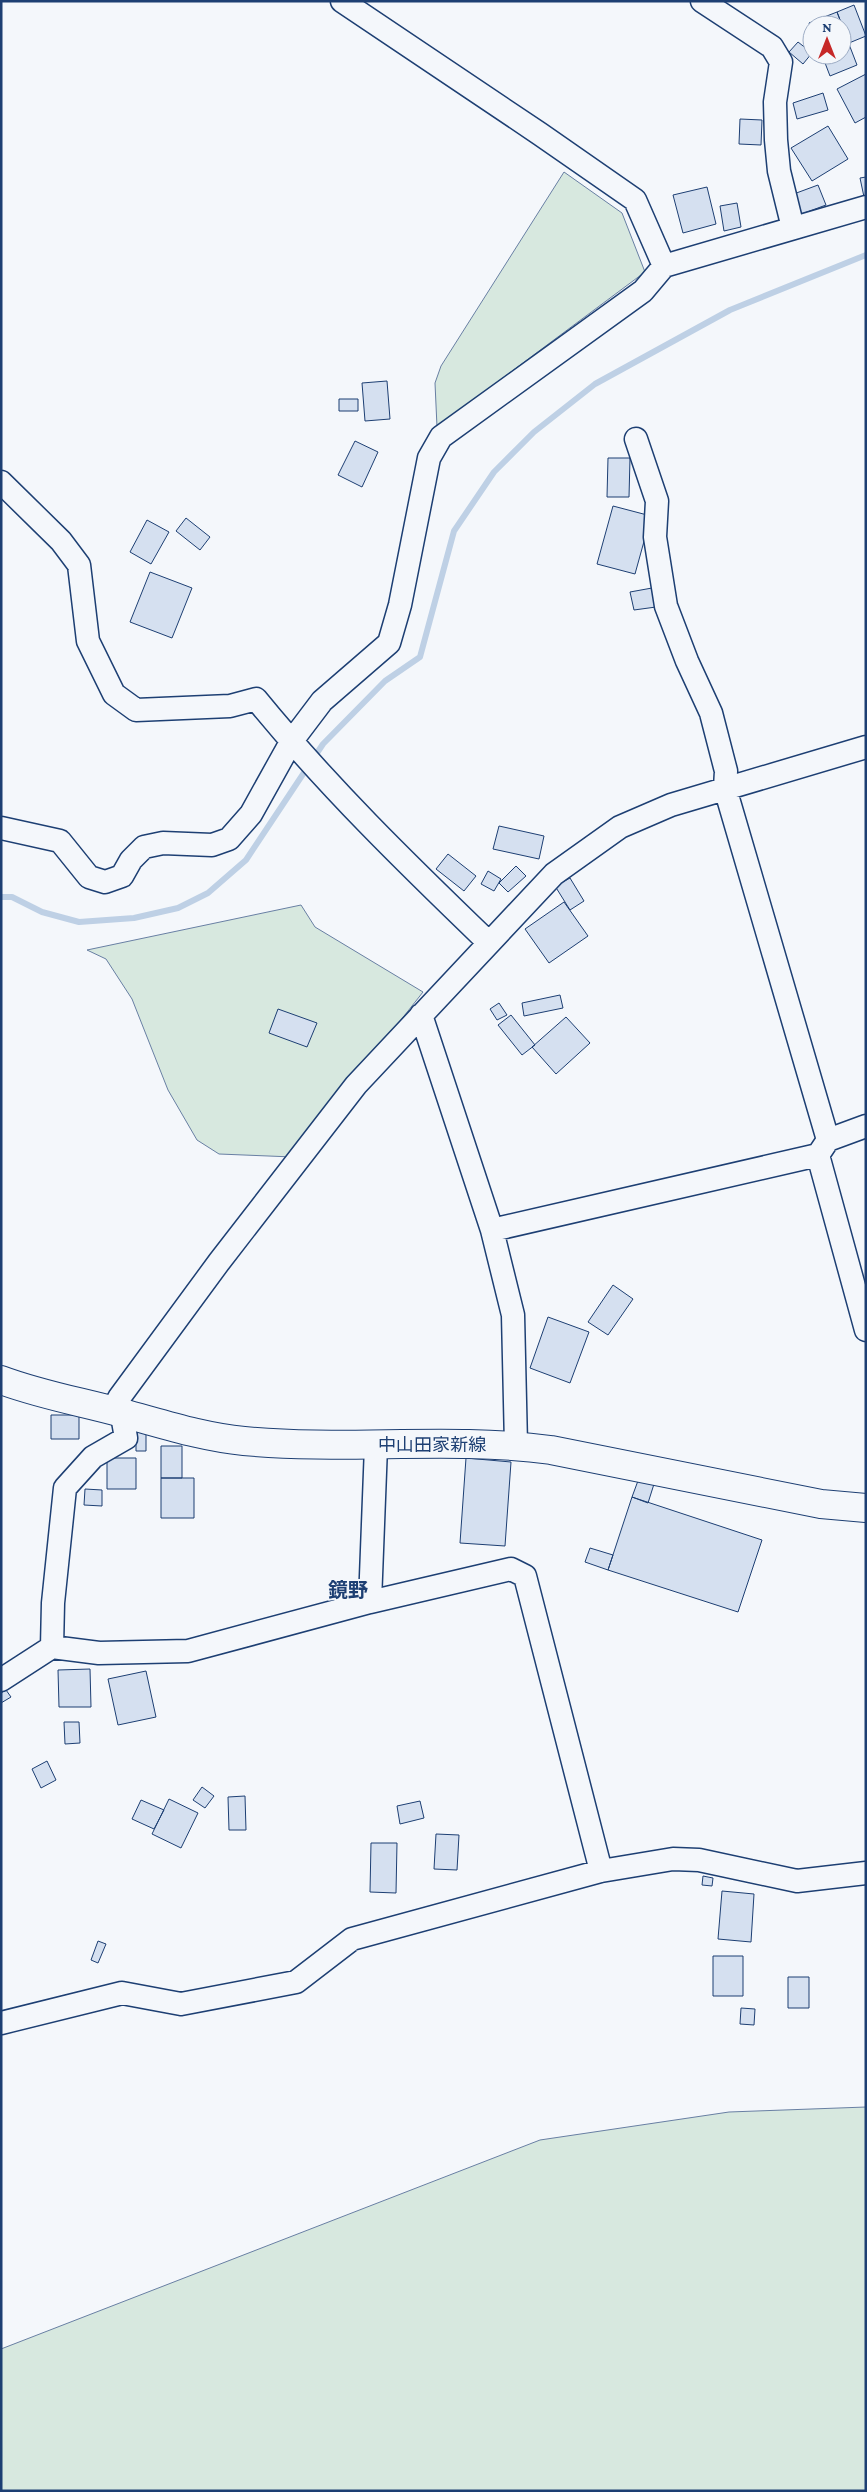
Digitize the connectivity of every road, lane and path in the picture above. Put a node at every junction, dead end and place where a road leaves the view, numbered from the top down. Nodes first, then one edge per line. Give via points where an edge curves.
1 (342, 1) edge
2 (702, 1) edge
3 (866, 207) edge
4 (792, 228) junction
5 (664, 266) junction
6 (636, 438) dead end
7 (1, 482) edge
8 (292, 742) junction
9 (866, 747) edge
10 (725, 788) junction
11 (1, 828) edge
12 (488, 942) junction
13 (421, 1015) junction
14 (866, 1126) edge
15 (823, 1148) junction
16 (492, 1230) junction
17 (866, 1330) edge
18 (1, 1380) edge
19 (123, 1413) junction
20 (516, 1445) junction
21 (376, 1446) junction
22 (866, 1508) edge
23 (370, 1602) junction
24 (52, 1647) junction
25 (1, 1680) edge
26 (601, 1871) junction
27 (866, 1873) edge
28 (1, 2023) edge

1 - 5 street via 634,200
2 - 4 street via 772,48 781,62 775,102 776,140
3 - 4 street
4 - 5 street
5 - 8 street via 643,291 441,437 429,458 400,605 389,643 322,701
6 - 10 street via 657,502 655,537 666,606 711,713 726,771
7 - 8 street via 61,541 79,565 88,640 114,694 136,710 230,706 256,699
8 - 11 street via 251,814 229,840 212,845 163,843 144,847 130,860 122,876 105,882 90,877 60,841
8 - 12 street via 385,844
9 - 10 street
10 - 12 street via 671,805 620,827 554,874
10 - 15 street
12 - 13 street
13 - 16 street
13 - 19 street via 356,1085 219,1262 118,1398
14 - 15 street
15 - 16 street
15 - 17 street
16 - 20 street via 513,1315
18 - 19 main road, 中山田家新線
19 - 21 main road, 中山田家新線 via 194,1434 245,1441
19 - 24 street via 126,1438 93,1457 65,1488 53,1603
20 - 21 main road, 中山田家新線
20 - 22 main road, 中山田家新線 via 821,1504
21 - 23 street
23 - 24 street via 188,1651 99,1653
23 - 26 street via 511,1569 525,1576
24 - 25 street
26 - 27 street via 673,1859 699,1860 797,1881
26 - 28 street via 352,1939 296,1982 180,2004 122,1993

